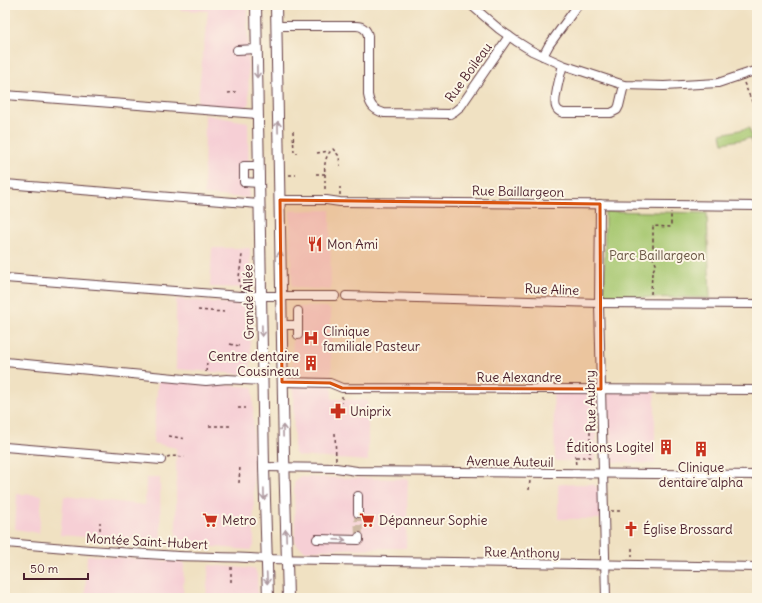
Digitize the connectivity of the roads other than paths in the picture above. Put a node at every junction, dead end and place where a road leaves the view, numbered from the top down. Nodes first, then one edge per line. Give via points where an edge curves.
1 (256, 5) edge
2 (276, 5) edge
3 (470, 5) edge
4 (578, 5) edge
5 (276, 26) junction
6 (509, 36) junction
7 (256, 49) junction
8 (237, 50) dead end
9 (543, 56) junction
10 (563, 65) junction
11 (757, 70) edge
12 (624, 85) junction
13 (5, 95) edge
14 (258, 114) junction
15 (258, 166) junction
16 (259, 183) junction
17 (5, 184) edge
18 (280, 200) junction
19 (259, 204) junction
20 (600, 204) junction
21 (757, 206) edge
22 (5, 278) edge
23 (261, 296) junction
24 (281, 296) junction
25 (335, 296) dead end
26 (346, 296) dead end
27 (599, 303) junction
28 (757, 304) edge
29 (298, 311) dead end
30 (281, 325) junction
31 (298, 325) junction
32 (298, 335) dead end
33 (5, 362) edge
34 (262, 381) junction
35 (282, 382) junction
36 (601, 389) junction
37 (757, 390) edge
38 (5, 447) edge
39 (161, 460) road end
40 (264, 467) junction
41 (284, 467) junction
42 (603, 474) junction
43 (757, 475) edge
44 (358, 496) dead end
45 (358, 513) tunnel mouth
46 (359, 537) dead end
47 (317, 539) dead end
48 (5, 543) edge
49 (266, 559) junction
50 (287, 559) junction
51 (605, 565) junction
52 (757, 567) edge
53 (268, 598) edge
54 (288, 598) edge
55 (606, 598) edge

1 - 7 main road, Grande Allée
2 - 5 main road
3 - 6 street
4 - 9 street
5 - 6 street, Rue Boileau via 363,27 368,36 368,95 374,108 384,113 450,114 455,111
18 -> 5 main road
6 - 9 street
7 - 8 street
7 -> 14 main road, Grande Allée
9 - 10 street
10 - 12 street
10 - 12 street via 555,106 559,112 611,113 619,106
11 - 12 street via 718,83
13 - 14 street
14 - 15 main road, Grande Allée
15 - 16 main road, Grande Allée
15 - 16 street via 244,166 244,182
16 - 19 main road, Grande Allée
17 - 19 street
18 - 20 street, Rue Baillargeon
24 -> 18 main road
19 - 23 main road, Grande Allée
20 - 21 street, Rue Baillargeon
20 - 27 street, Rue Aubry
22 - 23 street
23 - 24 street
23 -> 34 main road, Grande Allée
24 - 25 street
24 - 30 main road
26 - 27 street, Rue Aline
27 - 28 street, Rue Aline
27 - 36 street, Rue Aubry
29 - 31 street
30 - 31 street
30 - 35 main road
31 - 32 street
33 - 34 street via 206,381
34 - 40 main road, Grande Allée
35 - 36 street, Rue Alexandre via 330,383 342,388
41 -> 35 main road
36 - 37 street, Rue Alexandre
36 - 42 street, Rue Aubry
38 - 39 street
40 - 41 street, Avenue Auteuil
40 -> 49 main road, Grande Allée
41 - 42 street, Avenue Auteuil via 357,471
50 -> 41 main road
42 - 43 street, Avenue Auteuil
42 - 51 street, Rue Aubry
44 - 45 street
47 -> 46 street via 359,540
48 - 49 street, Montée Saint-Hubert via 164,555
49 - 50 street, Montée Saint-Hubert
49 -> 53 main road, Grande Allée
50 - 51 street, Rue Anthony
50 - 54 main road
51 - 52 street, Rue Anthony
51 - 55 street, Rue Aubry

